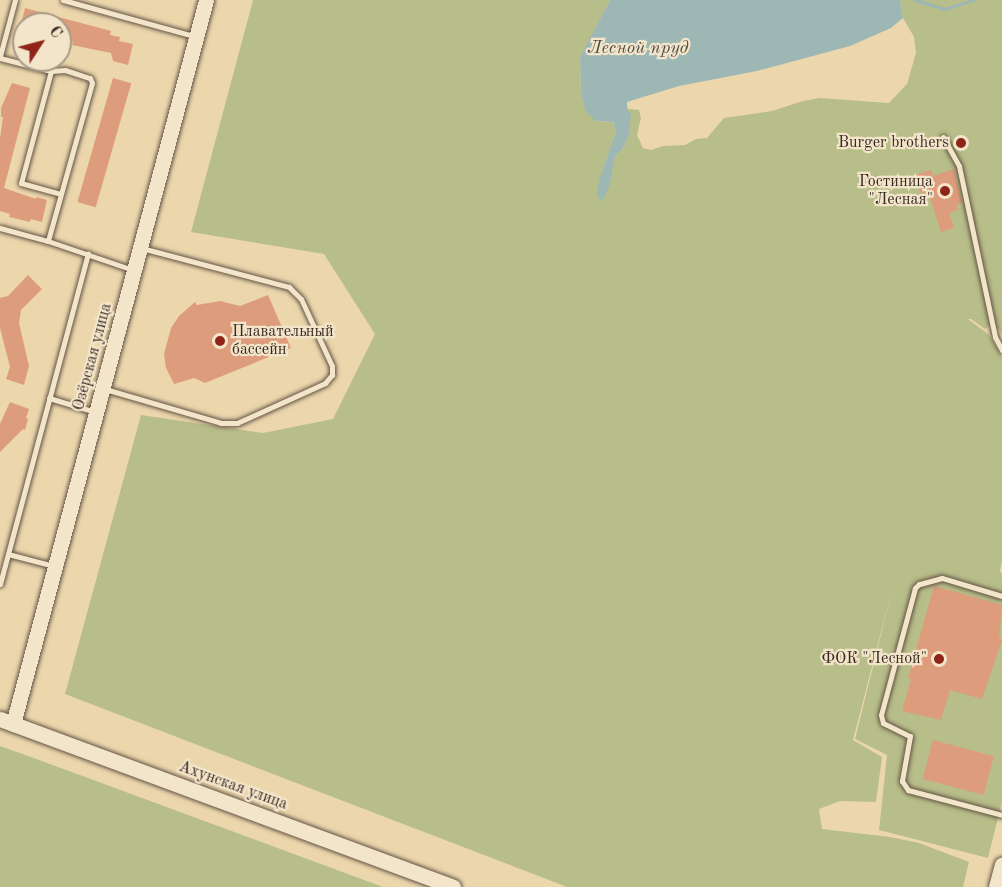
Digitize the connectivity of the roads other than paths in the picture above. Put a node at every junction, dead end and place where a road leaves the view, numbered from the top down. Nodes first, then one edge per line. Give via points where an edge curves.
1 (15, 0) edge
2 (63, 0) edge
3 (206, 0) edge
4 (196, 37) junction
5 (0, 57) edge
6 (51, 72) edge
7 (72, 72) edge
8 (943, 137) dead end
9 (61, 194) junction
10 (0, 228) edge
11 (48, 241) junction
12 (140, 248) junction
13 (88, 254) junction
14 (134, 270) junction
15 (1002, 350) edge
16 (103, 388) junction
17 (50, 398) junction
18 (97, 412) junction
19 (8, 554) junction
20 (56, 567) junction
21 (0, 584) edge
22 (1002, 596) edge
23 (7, 722) edge
24 (1002, 814) edge
25 (1002, 865) edge
26 (453, 887) edge
27 (996, 887) edge

1 - 5 lane
2 - 4 lane
3 - 4 main road, Озёрская улица
4 - 12 main road, Озёрская улица
6 - 9 lane via 21,183
7 - 9 lane via 87,75 92,83
8 - 15 lane via 959,166 995,337
9 - 11 lane
10 - 11 lane
11 - 13 lane
12 - 14 main road, Озёрская улица
12 - 16 lane via 289,287 301,299 332,366 332,375 325,383 237,423 221,423
13 - 14 lane
13 - 17 lane
14 - 16 main road, Озёрская улица
16 - 18 main road, Озёрская улица
17 - 18 lane
17 - 19 lane
18 - 20 main road, Озёрская улица
19 - 20 lane
19 - 21 lane
20 - 23 main road, Озёрская улица
22 - 24 lane via 942,578 919,584 881,715 883,723 910,736 902,781 908,790
23 - 26 main road, Ахунская улица
25 - 27 street

